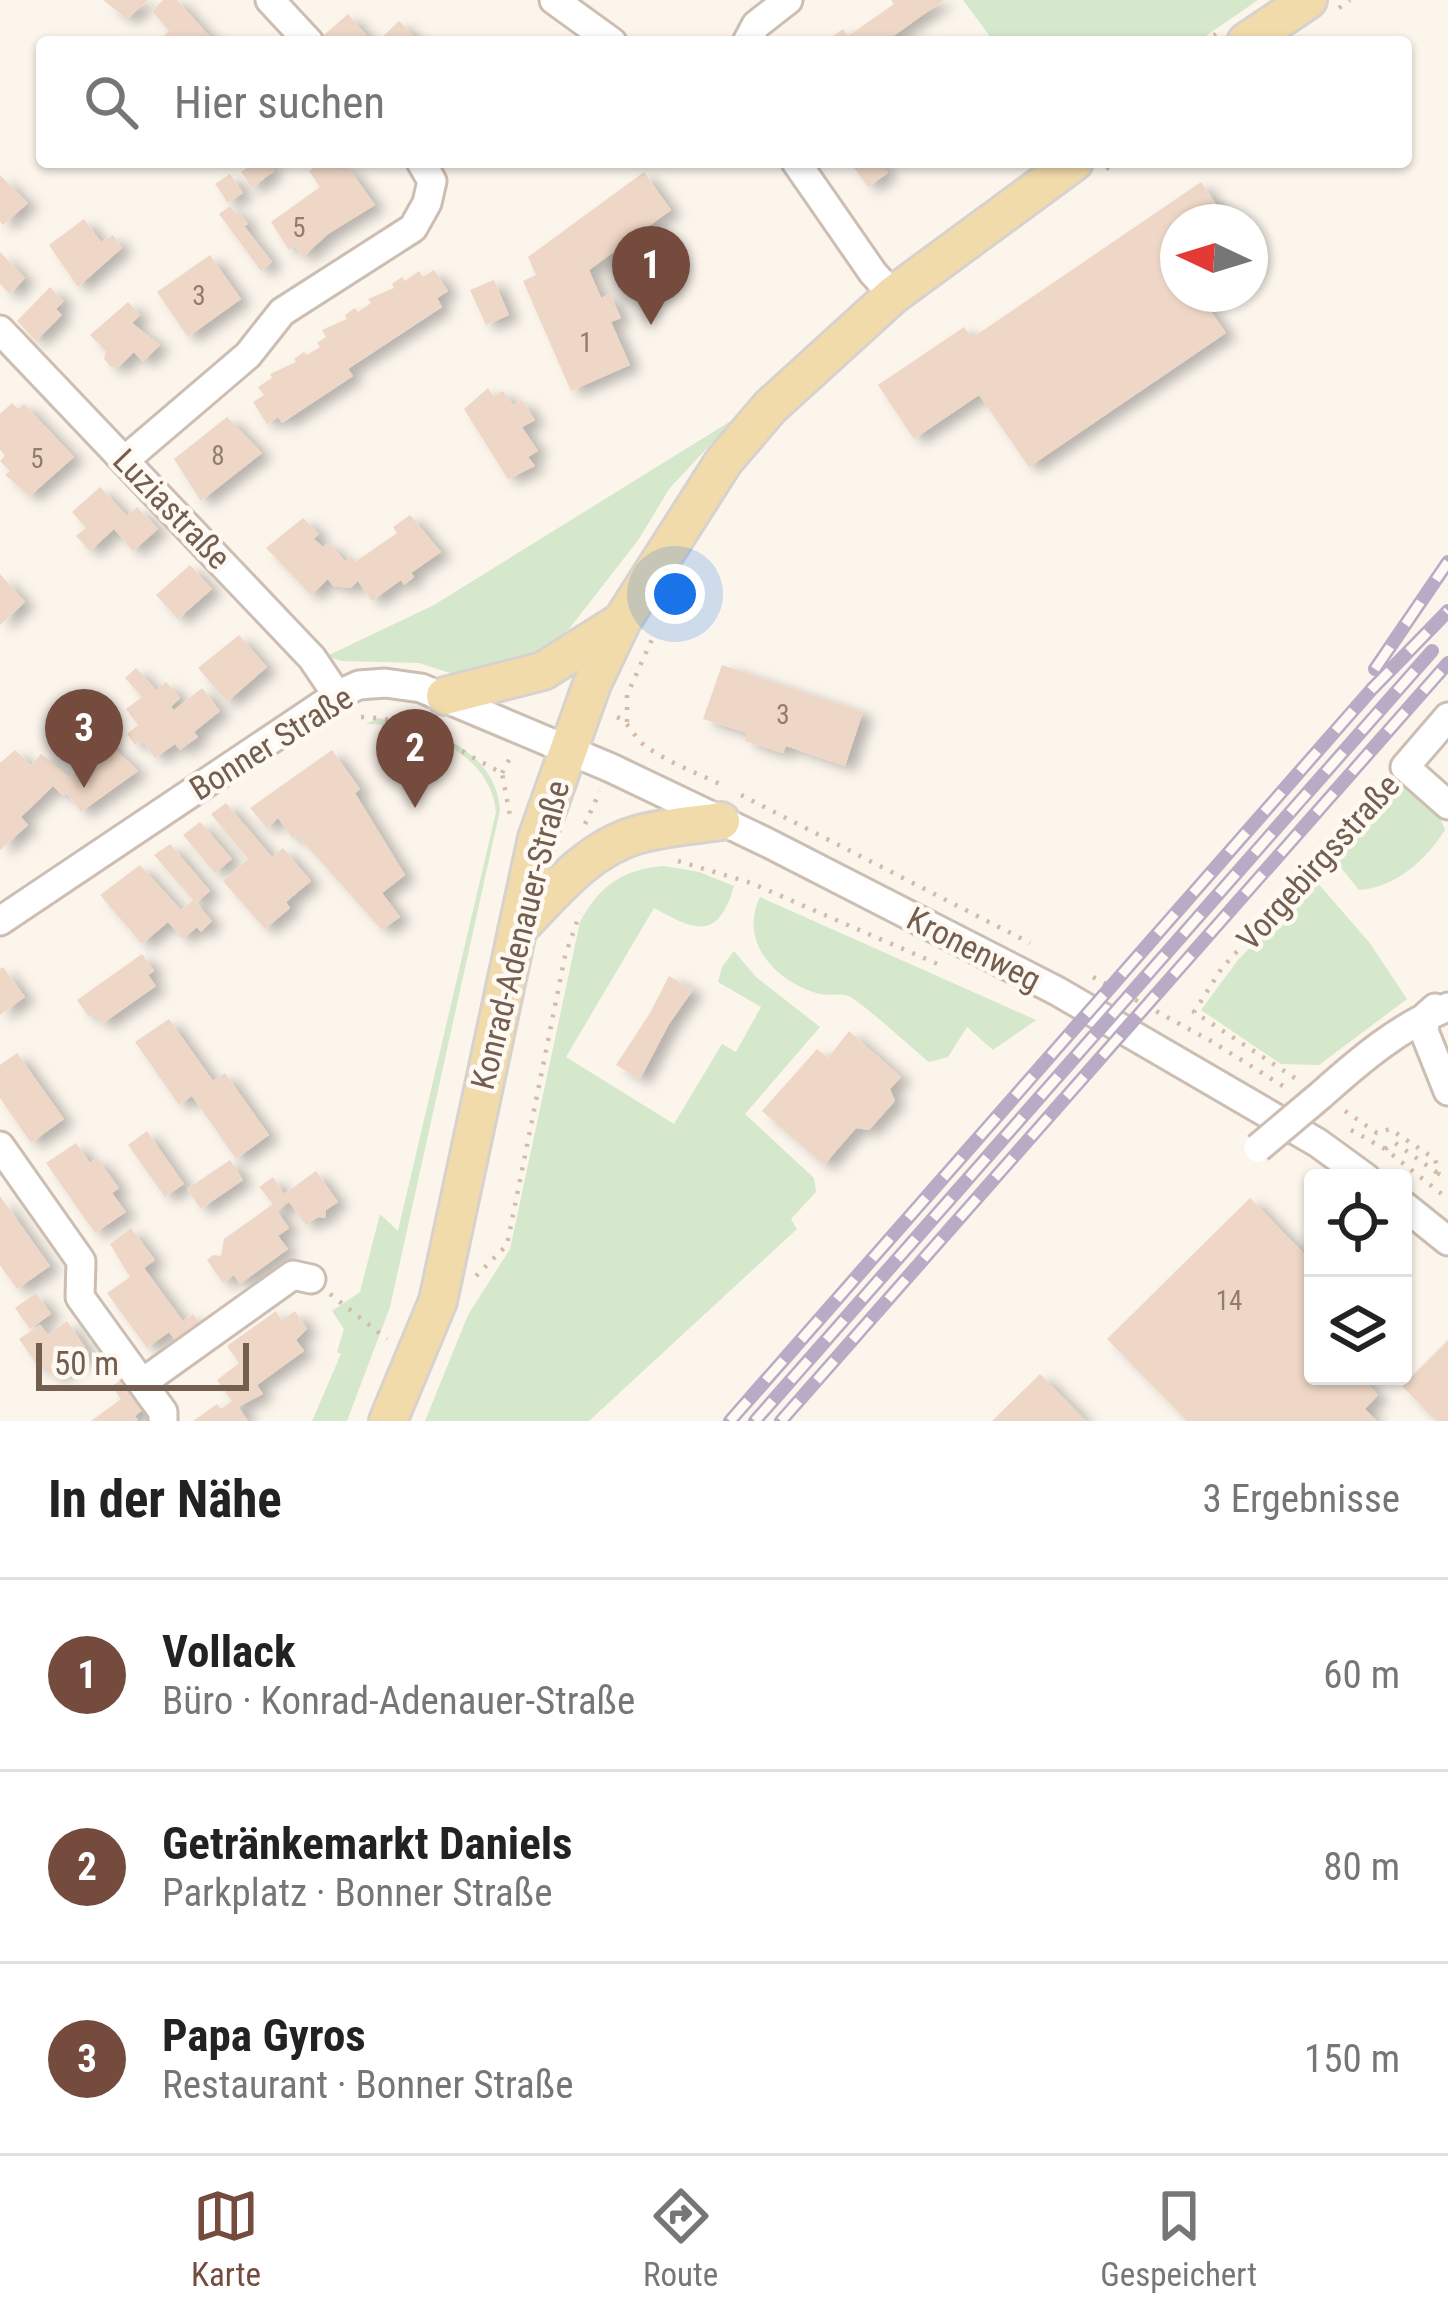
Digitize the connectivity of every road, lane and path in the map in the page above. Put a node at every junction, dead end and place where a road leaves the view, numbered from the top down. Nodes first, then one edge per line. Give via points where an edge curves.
1 (270, 0) edge
2 (554, 0) edge
3 (788, 0) edge
4 (1308, 0) edge
5 (303, 36) edge
6 (604, 36) edge
7 (750, 36) edge
8 (1255, 36) edge
9 (425, 168) edge
10 (800, 168) edge
11 (1086, 168) edge
12 (893, 295) junction
13 (0, 330) edge
14 (124, 460) junction
15 (639, 626) junction
16 (337, 695) junction
17 (445, 696) junction
18 (584, 703) junction
19 (1448, 717) edge
20 (347, 722) dead end
21 (627, 722) junction
22 (566, 751) junction
23 (1405, 767) junction
24 (611, 768) junction
25 (1448, 805) edge
26 (721, 821) junction
27 (541, 823) junction
28 (836, 842) dead end
29 (594, 856) junction
30 (672, 860) dead end
31 (586, 902) dead end
32 (0, 921) edge
33 (515, 933) junction
34 (954, 971) dead end
35 (1448, 995) edge
36 (1194, 1012) dead end
37 (1433, 1018) edge
38 (1448, 1091) edge
39 (0, 1146) edge
40 (1258, 1148) dead end
41 (1384, 1150) dead end
42 (1354, 1169) edge
43 (1439, 1174) dead end
44 (1412, 1212) edge
45 (1448, 1240) edge
46 (311, 1279) joint
47 (439, 1300) junction
48 (415, 1361) junction
49 (142, 1383) junction
50 (163, 1421) edge
51 (388, 1421) edge

1 - 5 street
2 - 6 street
3 - 7 street
4 - 8 main road
9 - 14 street via 432,181 413,228 282,312 248,355
10 - 12 street
11 - 12 main road, Konrad-Adenauer-Straße
12 - 15 main road, Konrad-Adenauer-Straße via 770,406 724,461
13 - 14 street, Luziastraße
14 - 16 street, Luziastraße via 312,658
15 - 17 main road via 543,671
15 - 18 main road, Konrad-Adenauer-Straße
15 - 21 path
16 - 17 street, Bonner Straße via 385,683
16 - 32 street, Bonner Straße
17 - 22 street, Bonner Straße
18 - 21 path
18 - 22 main road, Konrad-Adenauer-Straße
19 - 23 street, Vorgebirgsstraße
20 - 27 path via 398,719 445,740 502,773 510,816
21 - 28 path via 651,750
22 - 24 street, Kronenweg
22 - 27 main road, Konrad-Adenauer-Straße
23 - 25 street
23 - 36 path, Vorgebirgsstraße via 1222,968
24 - 26 street, Kronenweg
24 - 29 path via 578,837
26 - 29 main road via 632,836
26 - 42 street, Kronenweg via 1057,991
27 - 33 main road, Konrad-Adenauer-Straße
29 - 33 main road
30 - 34 path via 736,878
31 - 47 path via 565,956 507,1245
33 - 47 main road, Konrad-Adenauer-Straße
35 - 37 street
37 - 38 street
37 - 40 street, bridge via 1359,1060
39 - 49 street via 81,1261 80,1297
41 - 43 path via 1395,1143
44 - 45 street
46 - 48 path
46 - 49 street via 293,1275
47 - 48 main road, Konrad-Adenauer-Straße
48 - 51 main road, Konrad-Adenauer-Straße
49 - 50 street

